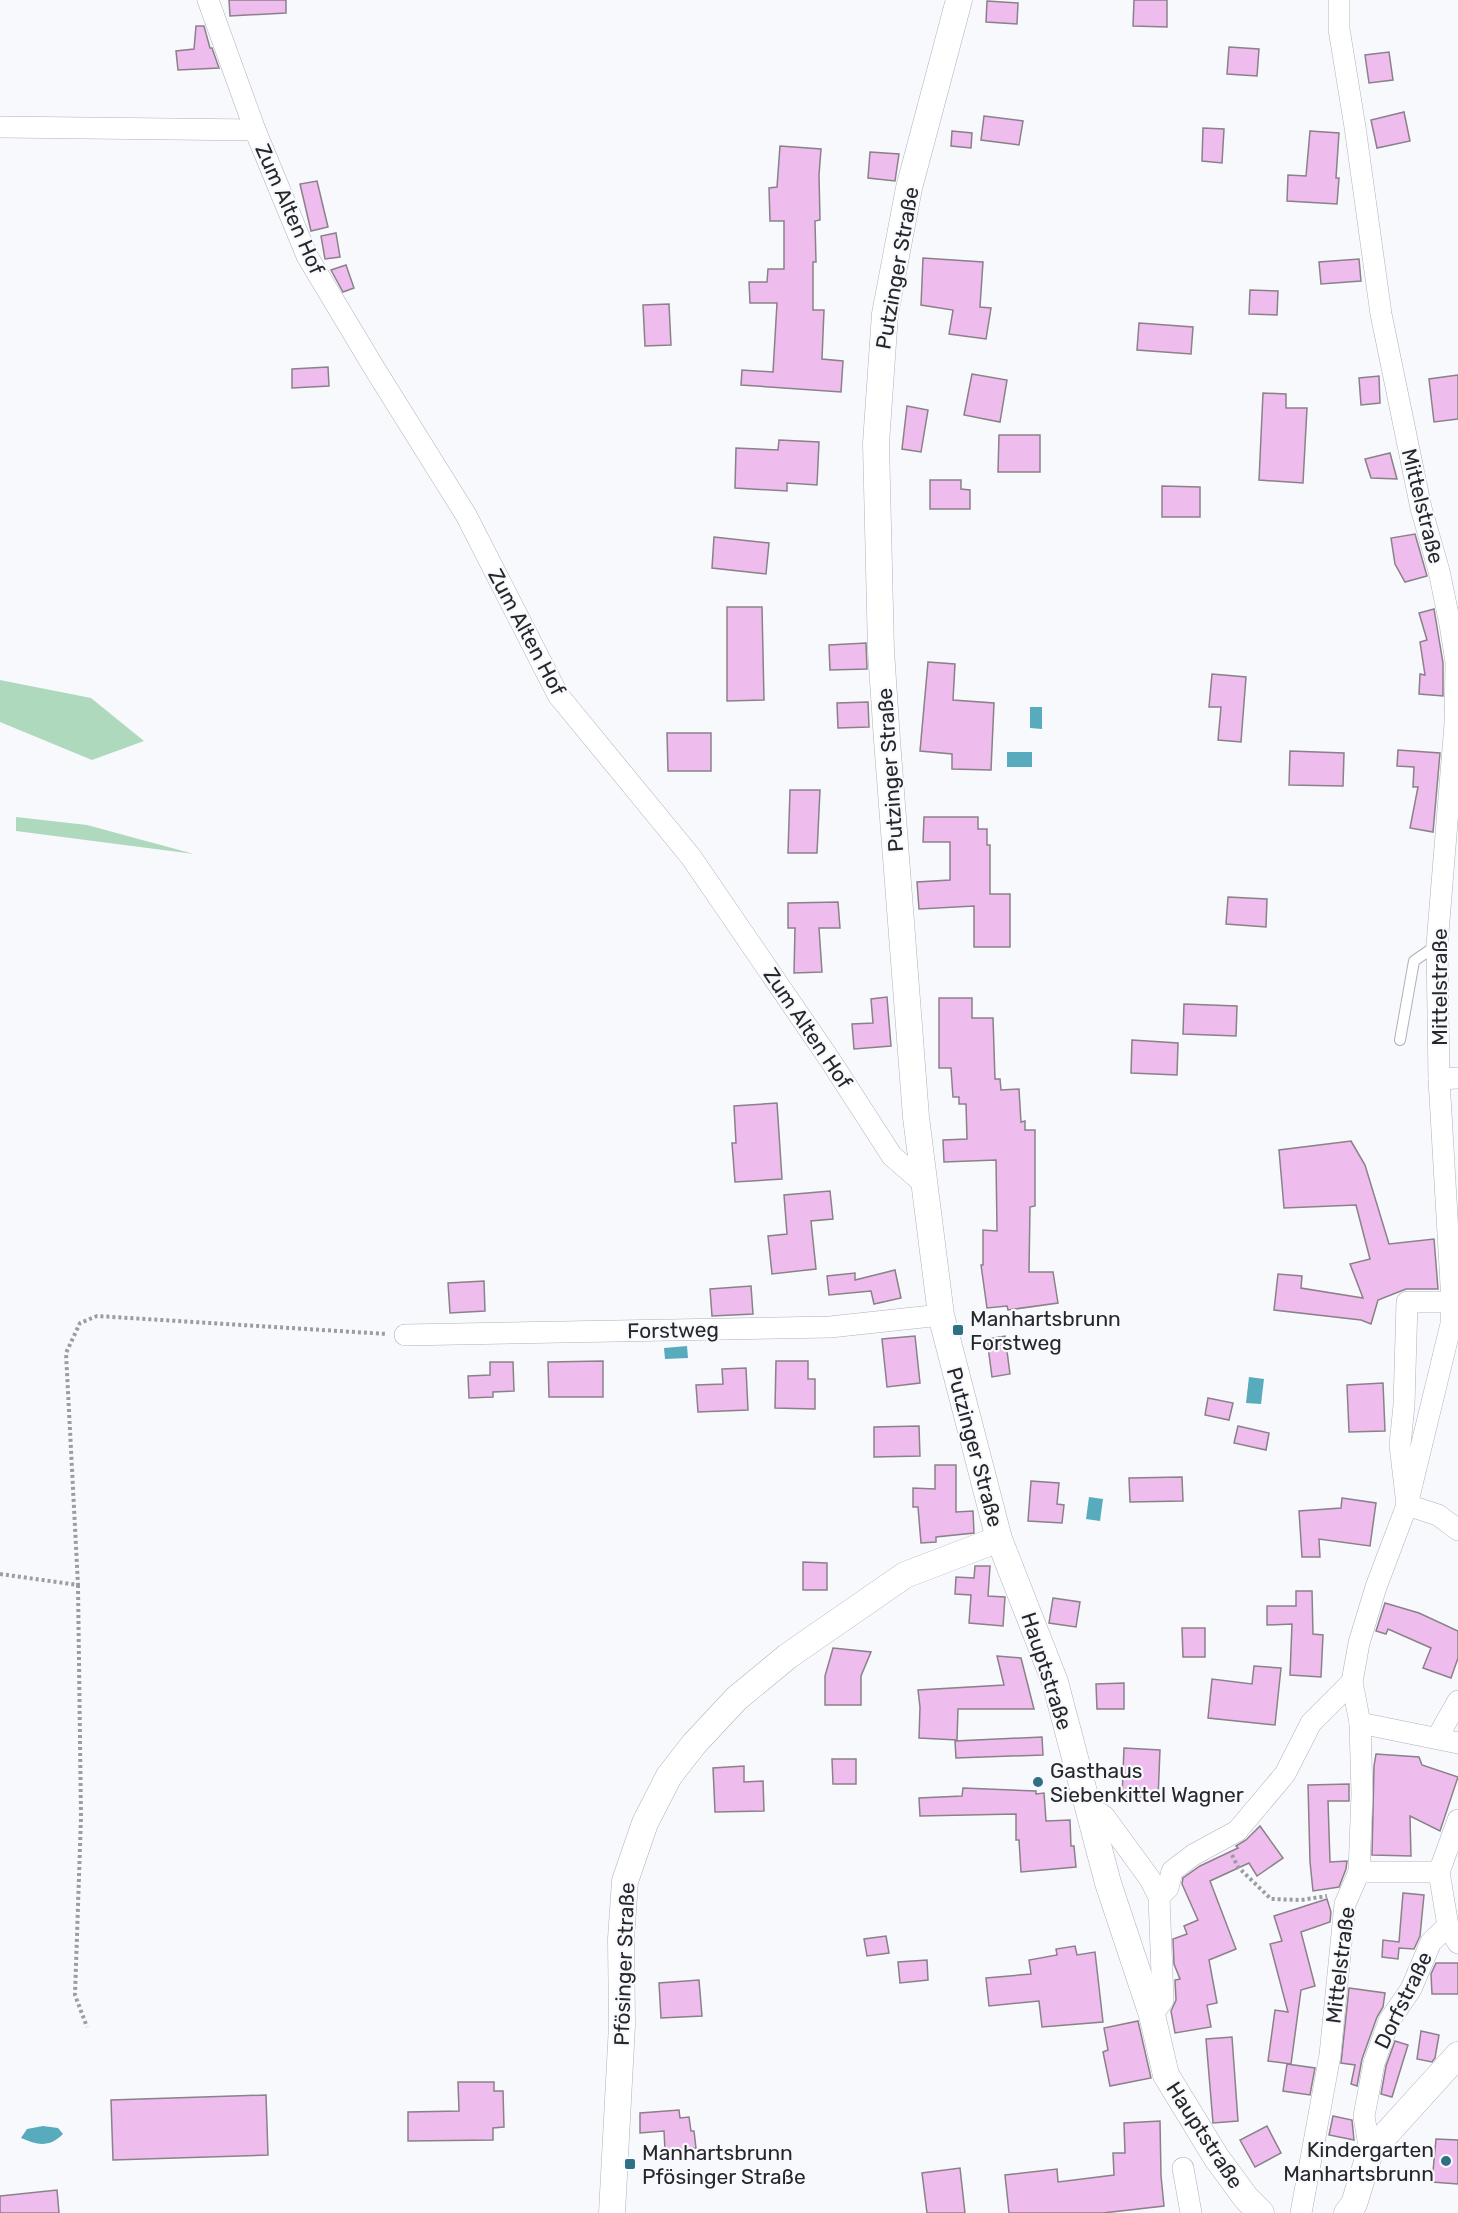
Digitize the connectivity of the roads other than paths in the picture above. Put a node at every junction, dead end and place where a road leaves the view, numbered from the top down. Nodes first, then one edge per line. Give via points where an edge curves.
1 (208, 0) edge
2 (959, 0) edge
3 (1339, 0) edge
4 (0, 127) edge
5 (255, 130) junction
6 (1457, 724) edge
7 (1455, 772) edge
8 (1437, 945) junction
9 (1400, 1040) dead end
10 (1449, 1078) edge
11 (923, 1183) junction
12 (1452, 1302) junction
13 (941, 1315) junction
14 (1455, 1324) edge
15 (405, 1335) road end
16 (1407, 1505) junction
17 (1458, 1530) edge
18 (999, 1539) junction
19 (1352, 1682) junction
20 (1458, 1701) edge
21 (1360, 1723) junction
22 (1437, 1738) junction
23 (1458, 1743) edge
24 (1087, 1805) junction
25 (1458, 1820) edge
26 (1359, 1872) junction
27 (1439, 1872) junction
28 (1159, 1897) junction
29 (1453, 1934) edge
30 (1152, 2015) junction
31 (1458, 2055) edge
32 (1370, 2152) junction
33 (1183, 2168) dead end
34 (612, 2213) edge
35 (1191, 2213) edge
36 (1261, 2213) edge
37 (1300, 2213) edge
38 (1347, 2213) edge

1 - 5 street, Zum Alten Hof
2 - 11 street, Putzinger Straße via 909,188 885,314 876,443 881,651
3 - 6 street, Mittelstraße via 1339,29 1381,314 1421,508 1450,624 1456,662
4 - 5 street, Zum Alten Hof
5 - 11 street, Zum Alten Hof via 307,256 466,515 558,695 691,857 892,1156
6 - 7 street, Mittelstraße
7 - 8 street, Mittelstraße
8 - 9 lane via 1414,961
8 - 10 street, Mittelstraße
10 - 12 street, Mittelstraße
11 - 13 street, Putzinger Straße
12 - 14 street, Mittelstraße
12 - 16 street, Mittelstraße via 1407,1302 1400,1445
13 - 15 street, Forstweg via 830,1328
13 - 18 street, Putzinger Straße
14 - 16 street, Mittelstraße
16 - 17 street via 1438,1515
16 - 19 street, Mittelstraße via 1376,1587
18 - 24 street, Hauptstraße via 1055,1682
18 - 34 street, Pfösinger Straße via 905,1575 797,1650 736,1699 669,1776 645,1823 625,1881
19 - 21 street, Mittelstraße
19 - 28 street via 1311,1723 1285,1774 1237,1831 1172,1871 1167,1888
20 - 22 street
21 - 22 street
21 - 26 street, Mittelstraße
22 - 23 street
24 - 28 street via 1104,1816
24 - 30 street, Hauptstraße via 1108,1883
25 - 27 street, Dorfstraße
26 - 27 street
26 - 37 street, Mittelstraße via 1345,1904 1330,2055
27 - 29 street, Dorfstraße
28 - 30 street via 1163,2000
29 - 32 street, Dorfstraße via 1431,1942 1411,1989 1389,2021 1374,2062 1364,2116
30 - 36 street, Hauptstraße via 1166,2075 1216,2157
31 - 32 street
32 - 38 street via 1354,2204
33 - 35 street

